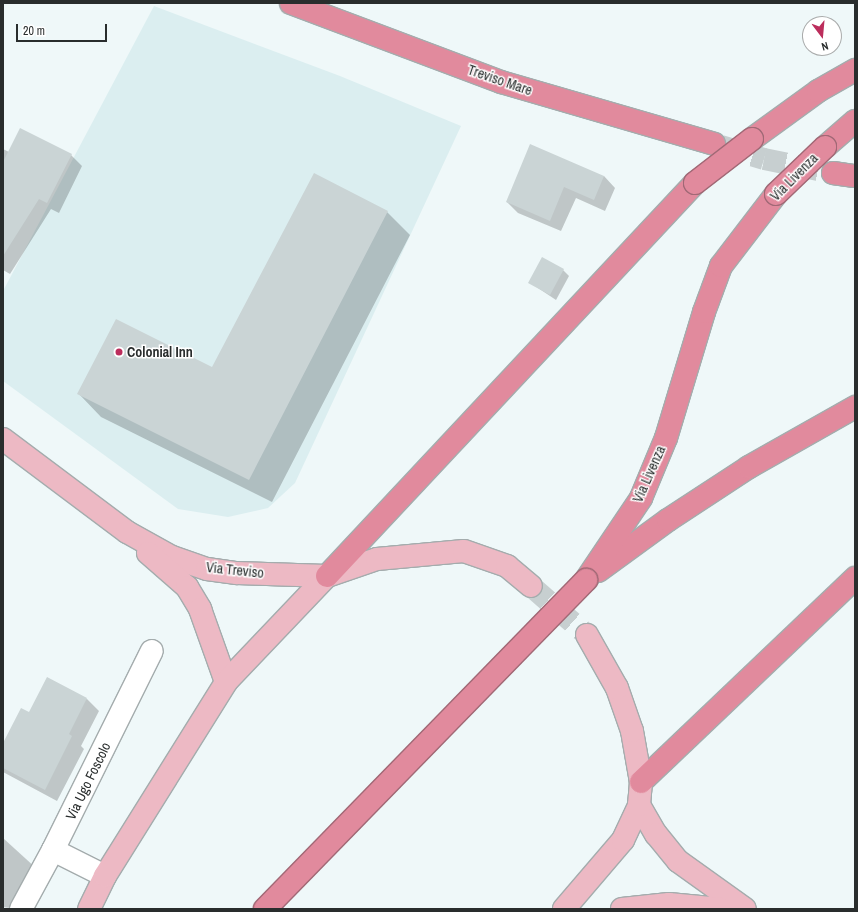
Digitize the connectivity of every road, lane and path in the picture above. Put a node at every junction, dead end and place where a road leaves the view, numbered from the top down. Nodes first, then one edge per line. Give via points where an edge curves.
1 (290, 3) edge
2 (855, 70) edge
3 (855, 121) edge
4 (714, 144) tunnel mouth
5 (833, 173) tunnel mouth
6 (855, 176) edge
7 (855, 407) edge
8 (3, 439) edge
9 (127, 532) junction
10 (327, 576) junction
11 (855, 578) edge
12 (586, 580) junction
13 (531, 586) tunnel mouth
14 (587, 635) tunnel mouth
15 (152, 651) dead end
16 (226, 682) junction
17 (640, 782) junction
18 (639, 805) junction
19 (54, 850) junction
20 (105, 876) junction
21 (21, 909) edge
22 (89, 909) edge
23 (265, 909) edge
24 (564, 909) edge
25 (622, 909) edge
26 (721, 909) edge
27 (745, 909) edge

1 - 4 highway, Treviso Mare via 501,82
2 - 10 highway, bridge via 818,91 695,183
3 - 12 highway, Via Livenza, bridge via 776,194 721,266 704,312 666,438 641,498
5 - 6 highway
7 - 12 highway via 749,467 668,520
8 - 9 main road, Via Treviso
9 - 10 main road, Via Treviso via 172,557 207,569 237,573
9 - 16 main road, Via Treviso via 187,588 200,609
10 - 13 main road via 377,559 464,551 508,566
10 - 16 main road
11 - 17 highway
12 - 23 highway, bridge
14 - 17 main road via 617,688 632,731
15 - 19 street, Via Ugo Foscolo
16 - 20 main road
17 - 18 main road
18 - 24 main road via 623,840
18 - 27 main road via 656,834 678,861
19 - 20 street
19 - 21 street, Via Ugo Foscolo
20 - 22 main road
25 - 26 main road via 669,904

